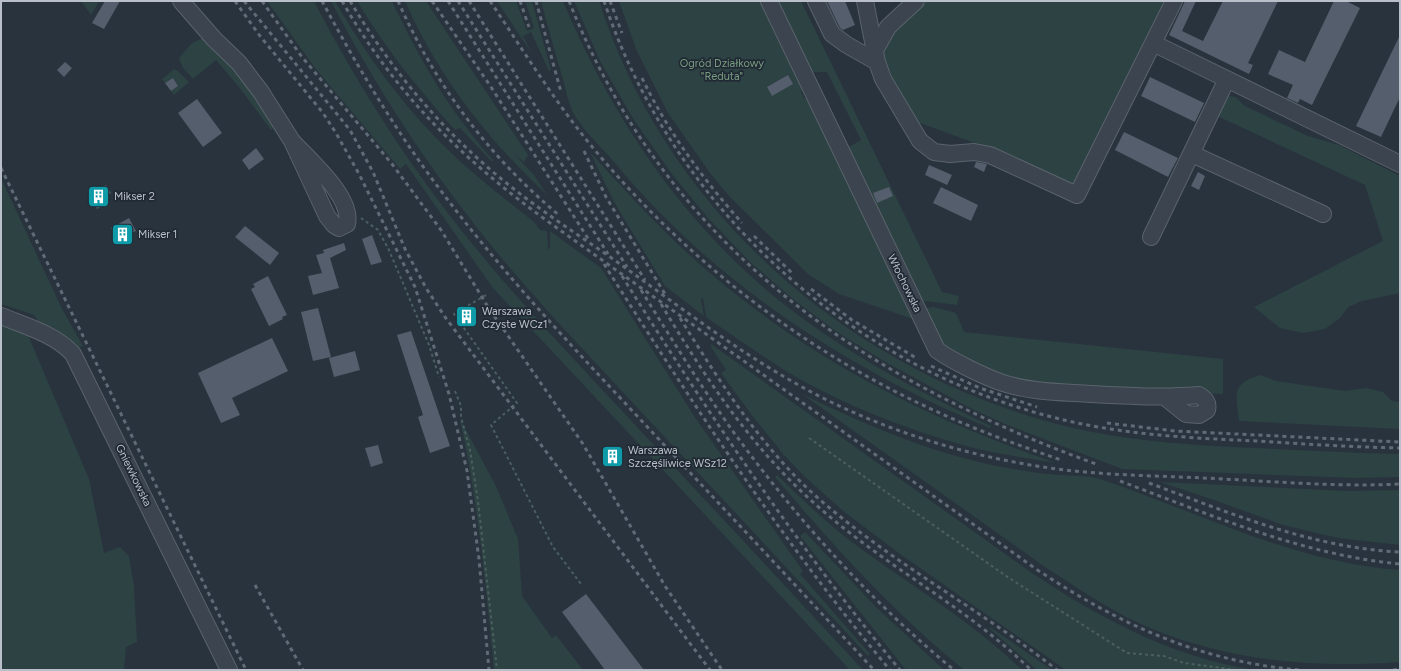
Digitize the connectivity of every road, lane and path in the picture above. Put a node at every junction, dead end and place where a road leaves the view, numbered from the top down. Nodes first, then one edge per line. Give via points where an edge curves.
1 (181, 1) edge
2 (769, 1) edge
3 (816, 1) edge
4 (865, 1) edge
5 (916, 1) edge
6 (1174, 1) edge
7 (1154, 43) junction
8 (876, 56) junction
9 (1227, 79) junction
10 (292, 141) junction
11 (1192, 154) junction
12 (1400, 164) edge
13 (344, 207) junction
14 (1323, 214) dead end
15 (1151, 237) dead end
16 (486, 295) dead end
17 (1, 316) edge
18 (439, 377) dead end
19 (455, 391) dead end
20 (1166, 398) dead end
21 (809, 438) dead end
22 (581, 584) dead end
23 (229, 670) edge
24 (497, 670) edge
25 (1236, 670) edge

1 - 10 street via 239,63
2 - 20 street, Włochowska via 937,350 1002,383 1016,386 1056,392
3 - 8 street via 832,34 847,45
4 - 8 street
5 - 8 street via 888,27
6 - 7 street
7 - 8 street via 1077,195 990,155 974,152 934,152 920,141 883,79
7 - 9 street
9 - 11 street
9 - 12 street
10 - 13 street via 334,186
10 - 13 street via 327,216 334,226 339,228 347,224 348,220
11 - 14 street
11 - 15 street
13 - 18 path via 378,230 426,338
16 - 22 path via 454,314 517,403 491,425 553,547
17 - 23 street, Gniewkowska via 48,336 63,344 73,354
19 - 24 path via 461,406 478,501
21 - 25 path via 1009,578 1127,653 1164,656 1184,663

